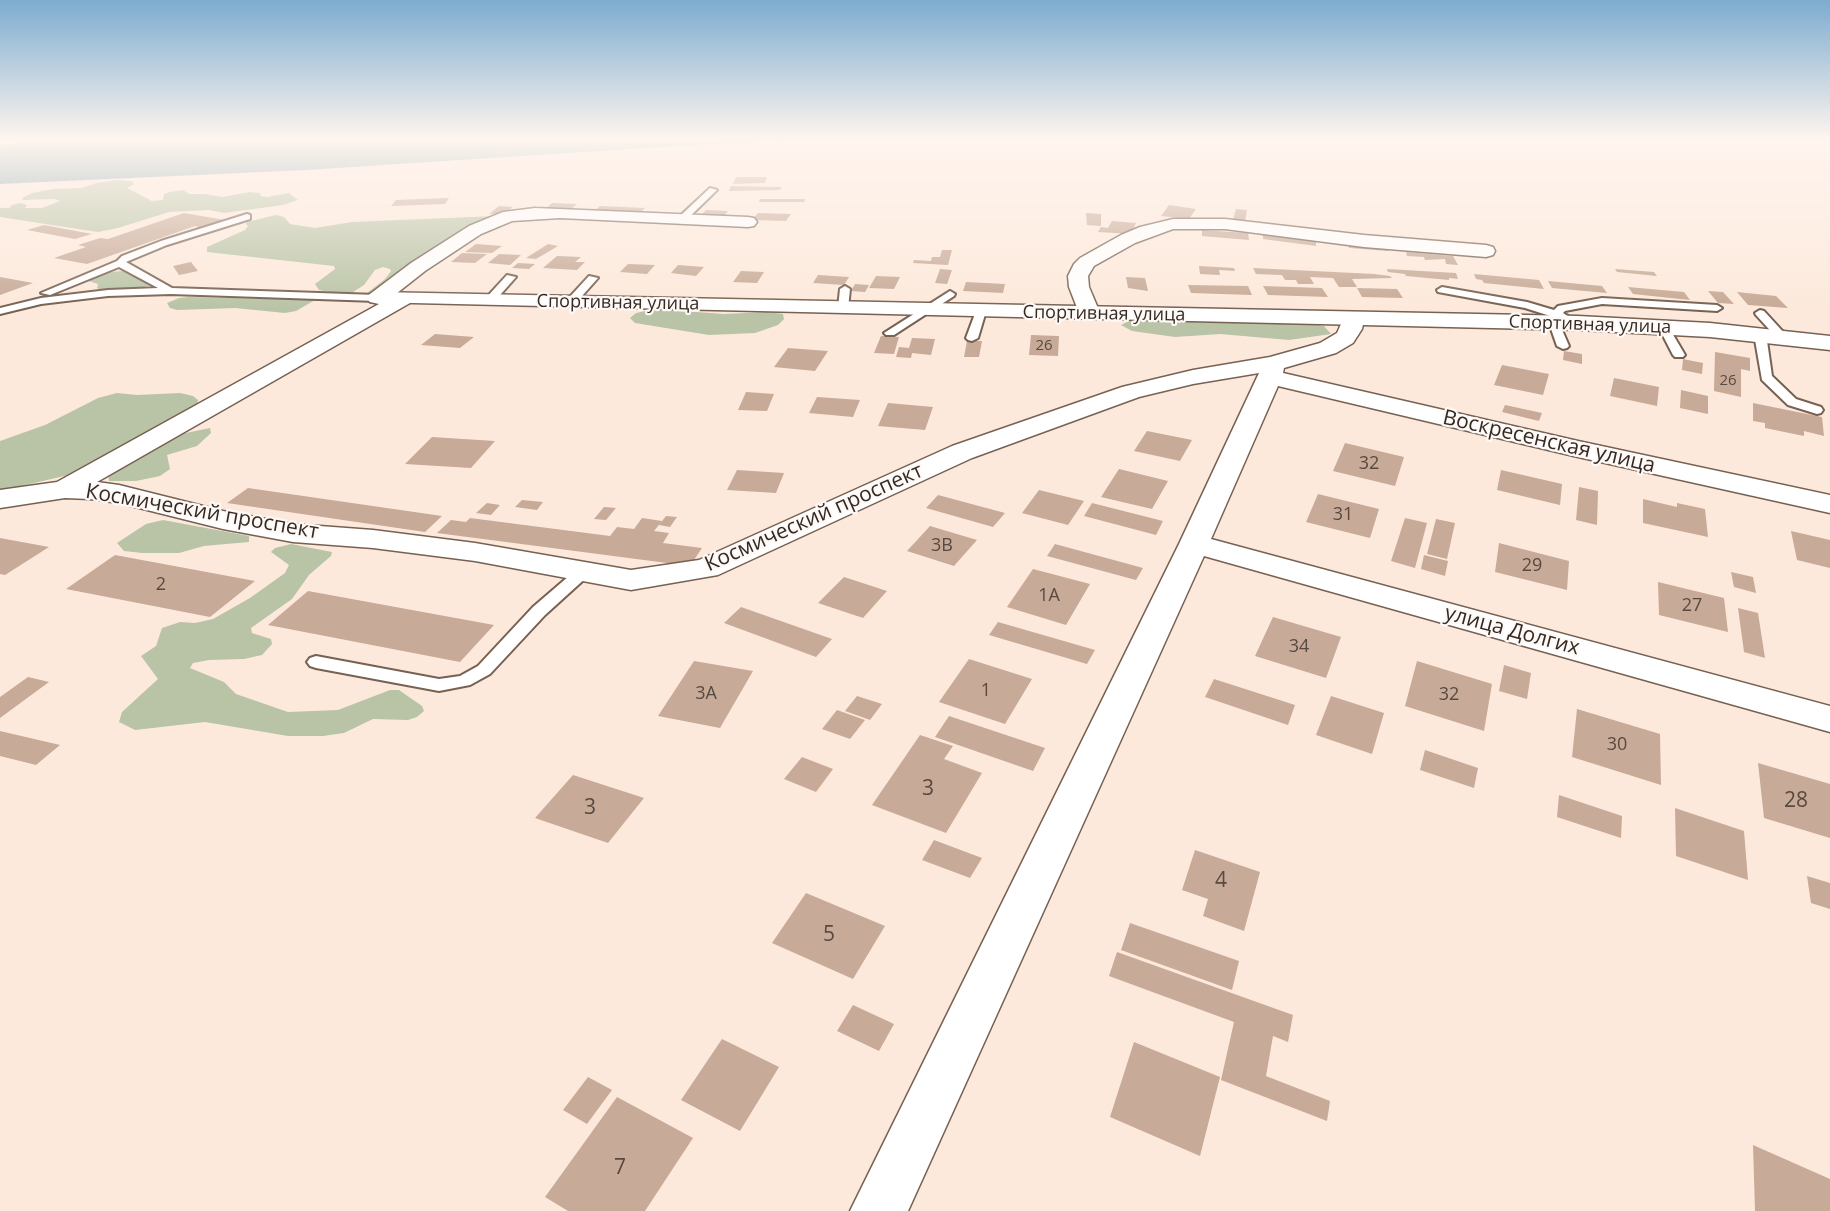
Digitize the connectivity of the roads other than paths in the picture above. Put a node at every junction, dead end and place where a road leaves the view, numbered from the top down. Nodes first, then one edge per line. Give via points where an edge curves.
1 (707, 196) edge
2 (247, 217) dead end
3 (683, 219) junction
4 (748, 222) dead end
5 (1486, 251) dead end
6 (120, 263) junction
7 (511, 278) dead end
8 (593, 278) dead end
9 (1442, 290) dead end
10 (171, 291) junction
11 (950, 294) dead end
12 (377, 298) junction
13 (404, 299) junction
14 (489, 301) junction
15 (570, 303) junction
16 (12, 307) junction
17 (1717, 308) dead end
18 (926, 310) junction
19 (0, 311) edge
20 (981, 311) junction
21 (1089, 314) junction
22 (1556, 318) junction
23 (1353, 320) junction
24 (1663, 326) junction
25 (1767, 328) junction
26 (890, 333) dead end
27 (972, 338) dead end
28 (1830, 343) edge
29 (1563, 346) dead end
30 (1679, 355) dead end
31 (1271, 370) junction
32 (1817, 410) dead end
33 (65, 489) junction
34 (0, 499) edge
35 (1830, 504) edge
36 (1194, 544) junction
37 (582, 573) junction
38 (316, 662) dead end
39 (1830, 719) edge
40 (879, 1211) edge

1 - 3 lane
2 - 6 lane via 164,243
3 - 4 street
3 - 12 street via 552,213 509,216 475,230
5 - 21 street via 1225,224 1173,224 1128,239 1081,268 1079,287
6 - 10 lane
6 - 16 lane
7 - 14 lane
8 - 15 lane
9 - 22 lane
10 - 12 lane
10 - 16 lane via 72,296
11 - 18 lane
12 - 13 street, Спортивная улица
13 - 14 street, Спортивная улица
13 - 33 street
14 - 15 street, Спортивная улица
15 - 18 street, Спортивная улица via 844,298
16 - 19 lane
17 - 22 lane via 1602,301 1562,308
18 - 20 street, Спортивная улица
18 - 26 lane
20 - 21 street, Спортивная улица
20 - 27 lane
21 - 23 street, Спортивная улица
22 - 23 street, Спортивная улица
22 - 24 street, Спортивная улица via 1578,323
22 - 29 lane
23 - 31 street, Космический проспект via 1345,338
24 - 25 street, Спортивная улица
24 - 30 lane
25 - 28 street, Спортивная улица
25 - 32 lane via 1766,376 1792,402
31 - 35 street, Воскресенская улица via 1578,449
31 - 36 street
31 - 37 street, Космический проспект via 1193,377 1131,392 1064,415 962,452 707,568 631,580
33 - 34 street, Космический проспект
33 - 37 street, Космический проспект via 119,494 292,533 476,552
36 - 39 street, улица Долгих
36 - 40 street
37 - 38 lane via 539,611 484,670 464,681 439,686

